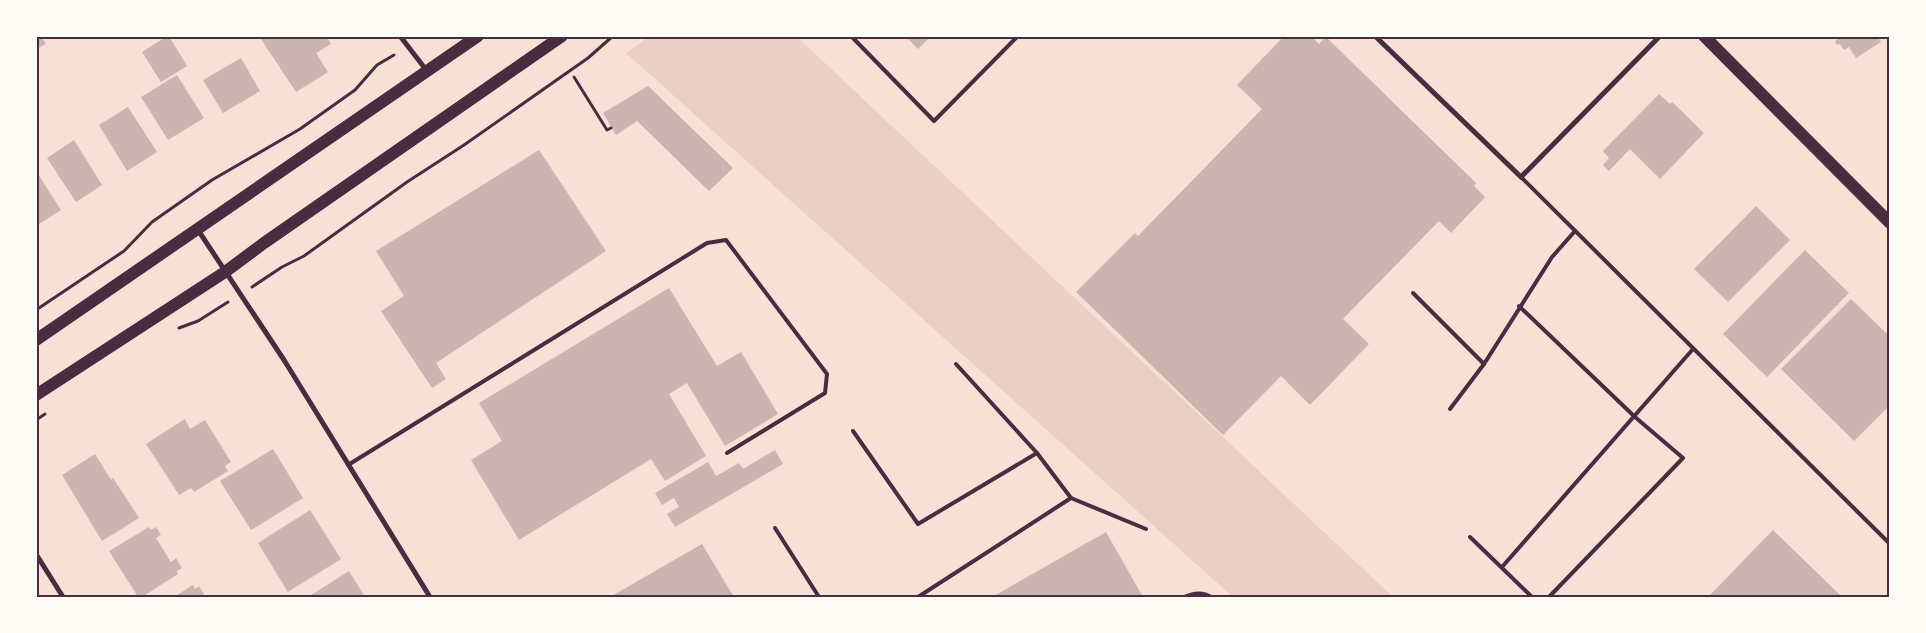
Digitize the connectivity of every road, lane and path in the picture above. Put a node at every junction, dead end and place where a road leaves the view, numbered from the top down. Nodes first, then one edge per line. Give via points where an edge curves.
1 (400, 36) edge
2 (478, 36) edge
3 (562, 36) edge
4 (613, 36) edge
5 (851, 36) edge
6 (1018, 36) edge
7 (1375, 36) edge
8 (1660, 36) edge
9 (1704, 36) edge
10 (388, 59) dead end
11 (427, 72) junction
12 (574, 77) dead end
13 (611, 128) dead end
14 (1521, 177) junction
15 (1889, 221) edge
16 (198, 230) junction
17 (1576, 231) junction
18 (225, 272) junction
19 (267, 277) dead end
20 (1413, 293) dead end
21 (1519, 306) junction
22 (36, 310) edge
23 (212, 313) dead end
24 (198, 322) dead end
25 (36, 340) edge
26 (1694, 349) junction
27 (956, 364) dead end
28 (1484, 364) junction
29 (36, 395) edge
30 (1450, 409) dead end
31 (1635, 417) junction
32 (852, 431) dead end
33 (727, 453) dead end
34 (1037, 453) junction
35 (348, 465) junction
36 (1071, 498) junction
37 (775, 528) dead end
38 (1146, 529) dead end
39 (1470, 537) dead end
40 (1890, 544) edge
41 (36, 554) edge
42 (1502, 567) junction
43 (63, 597) edge
44 (430, 597) edge
45 (820, 597) edge
46 (918, 597) edge
47 (1184, 597) edge
48 (1211, 597) edge
49 (1532, 597) edge
50 (1549, 597) edge

1 - 11 street
2 - 11 main road
3 - 18 main road
4 - 19 path via 588,58 464,145 304,256
5 - 6 lane via 934,121
7 - 14 street
8 - 14 street
9 - 15 main road
10 - 22 path via 354,90 308,123 212,180 152,222 124,251
11 - 16 main road
12 - 13 path via 607,130
14 - 17 lane
16 - 18 street
16 - 25 main road
17 - 21 lane via 1552,257
17 - 26 lane
18 - 29 main road
18 - 35 street
20 - 28 lane
21 - 28 lane
21 - 31 lane
23 - 24 path
26 - 31 lane
26 - 40 lane
27 - 34 lane
28 - 30 lane
31 - 42 lane
31 - 50 lane via 1683,458
32 - 34 lane via 918,524
33 - 35 lane via 825,393 827,374 726,240 707,243
34 - 36 lane
35 - 44 street
36 - 38 lane
36 - 46 lane
37 - 45 lane
39 - 42 lane
41 - 43 street
42 - 49 lane
47 - 48 lane via 1194,593

